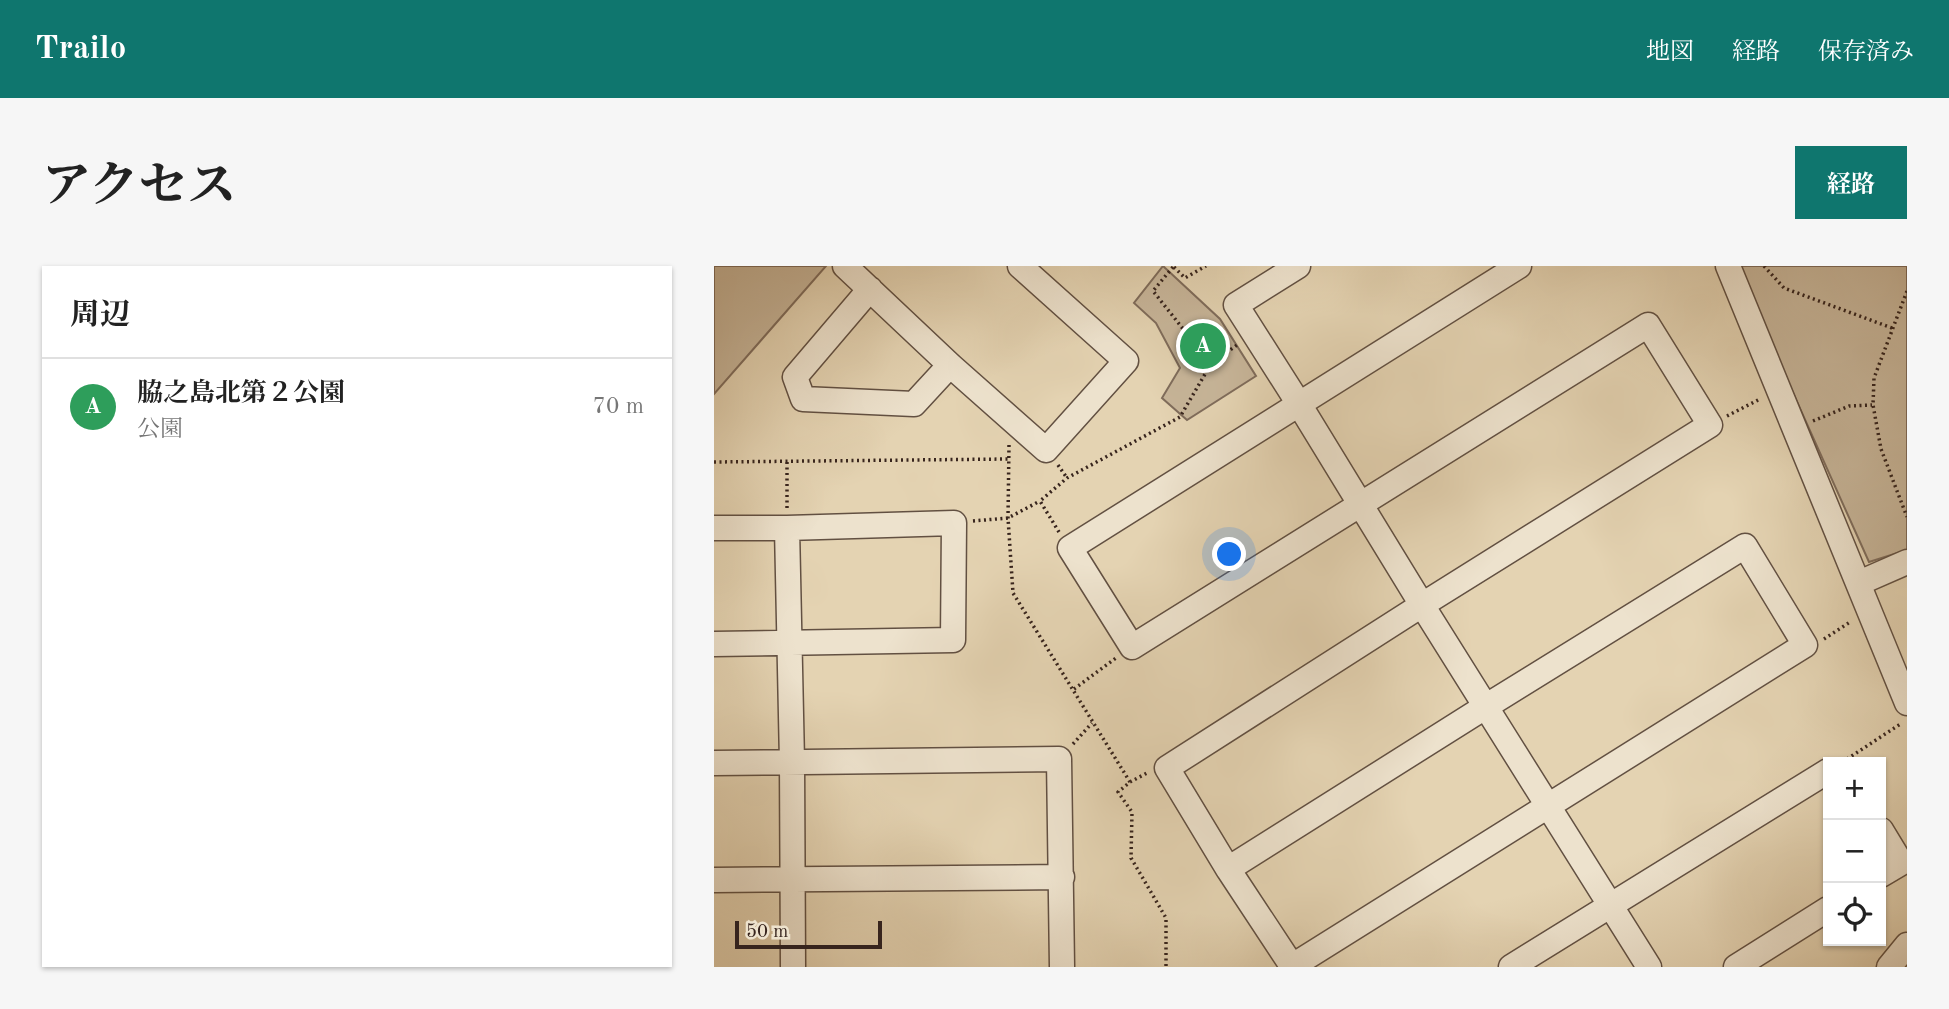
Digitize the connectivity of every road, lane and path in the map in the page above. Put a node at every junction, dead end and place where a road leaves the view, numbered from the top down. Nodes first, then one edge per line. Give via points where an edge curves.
1 (845, 266) edge
2 (1020, 266) edge
3 (1173, 266) edge
4 (1206, 266) edge
5 (1298, 266) edge
6 (1519, 266) edge
7 (1728, 266) edge
8 (1764, 266) edge
9 (870, 289) junction
10 (1907, 291) edge
11 (1892, 328) junction
12 (1252, 334) junction
13 (1211, 364) junction
14 (950, 365) junction
15 (1779, 389) junction
16 (1299, 404) junction
17 (1873, 405) junction
18 (1010, 418) junction
19 (1710, 425) junction
20 (1795, 429) junction
21 (1008, 460) junction
22 (787, 461) junction
23 (714, 462) edge
24 (1040, 501) junction
25 (1360, 505) junction
26 (1907, 517) edge
27 (1008, 518) junction
28 (954, 523) junction
29 (714, 528) edge
30 (787, 528) junction
31 (1070, 548) junction
32 (1907, 562) edge
33 (1859, 583) junction
34 (1422, 605) junction
35 (1869, 610) junction
36 (790, 643) junction
37 (714, 644) edge
38 (1805, 645) junction
39 (1132, 647) junction
40 (1074, 689) junction
41 (1907, 703) edge
42 (1485, 707) junction
43 (1907, 719) edge
44 (1092, 723) junction
45 (1850, 757) edge
46 (1059, 759) junction
47 (792, 762) junction
48 (714, 763) edge
49 (1823, 774) edge
50 (1548, 806) junction
51 (1886, 838) edge
52 (1228, 869) junction
53 (1886, 872) edge
54 (1062, 877) junction
55 (792, 879) junction
56 (714, 880) edge
57 (1610, 905) junction
58 (1823, 912) edge
59 (1907, 945) edge
60 (793, 967) edge
61 (1062, 967) edge
62 (1166, 967) edge
63 (1291, 967) edge
64 (1511, 967) edge
65 (1648, 967) edge
66 (1736, 967) edge
67 (1889, 967) edge

1 - 9 street
2 - 18 street via 1126,361 1046,450
3 - 4 path via 1185,278
3 - 13 path via 1153,291
5 - 12 street via 1236,305
6 - 16 street
7 - 15 street
8 - 11 path via 1784,288
9 - 14 street
9 - 14 street via 795,377 803,399 915,404
10 - 11 path
11 - 17 path via 1874,378
12 - 13 path
12 - 16 street
13 - 24 path via 1180,416 1067,478
14 - 18 street
15 - 19 path
15 - 20 street
16 - 25 street
16 - 31 street
17 - 20 path via 1849,406
17 - 26 path via 1881,449
18 - 21 path
19 - 25 street via 1648,325
19 - 34 street
20 - 33 street
21 - 22 path
21 - 27 path
22 - 23 path
22 - 30 path
24 - 27 path
24 - 31 path
25 - 34 street
25 - 39 street
27 - 28 path
27 - 40 path via 1013,593
28 - 30 street
28 - 36 street via 953,640
29 - 30 street
30 - 36 street
31 - 39 street
32 - 33 street
33 - 35 street
34 - 42 street
34 - 52 street via 1167,768
35 - 38 path
35 - 41 street
36 - 37 street
36 - 47 street
38 - 42 street via 1745,546
38 - 50 street
39 - 40 path
40 - 44 path
42 - 50 street
42 - 52 street
43 - 45 path
44 - 46 path
44 - 62 path via 1130,782 1118,792 1132,812 1131,858 1166,918
46 - 47 street
46 - 54 street
47 - 48 street
47 - 55 street
49 - 57 street
50 - 57 street
50 - 63 street
51 - 53 street via 1901,863
52 - 63 street
54 - 55 street
54 - 61 street
55 - 56 street
55 - 60 street
57 - 64 street
57 - 65 street
58 - 66 street
59 - 67 street

